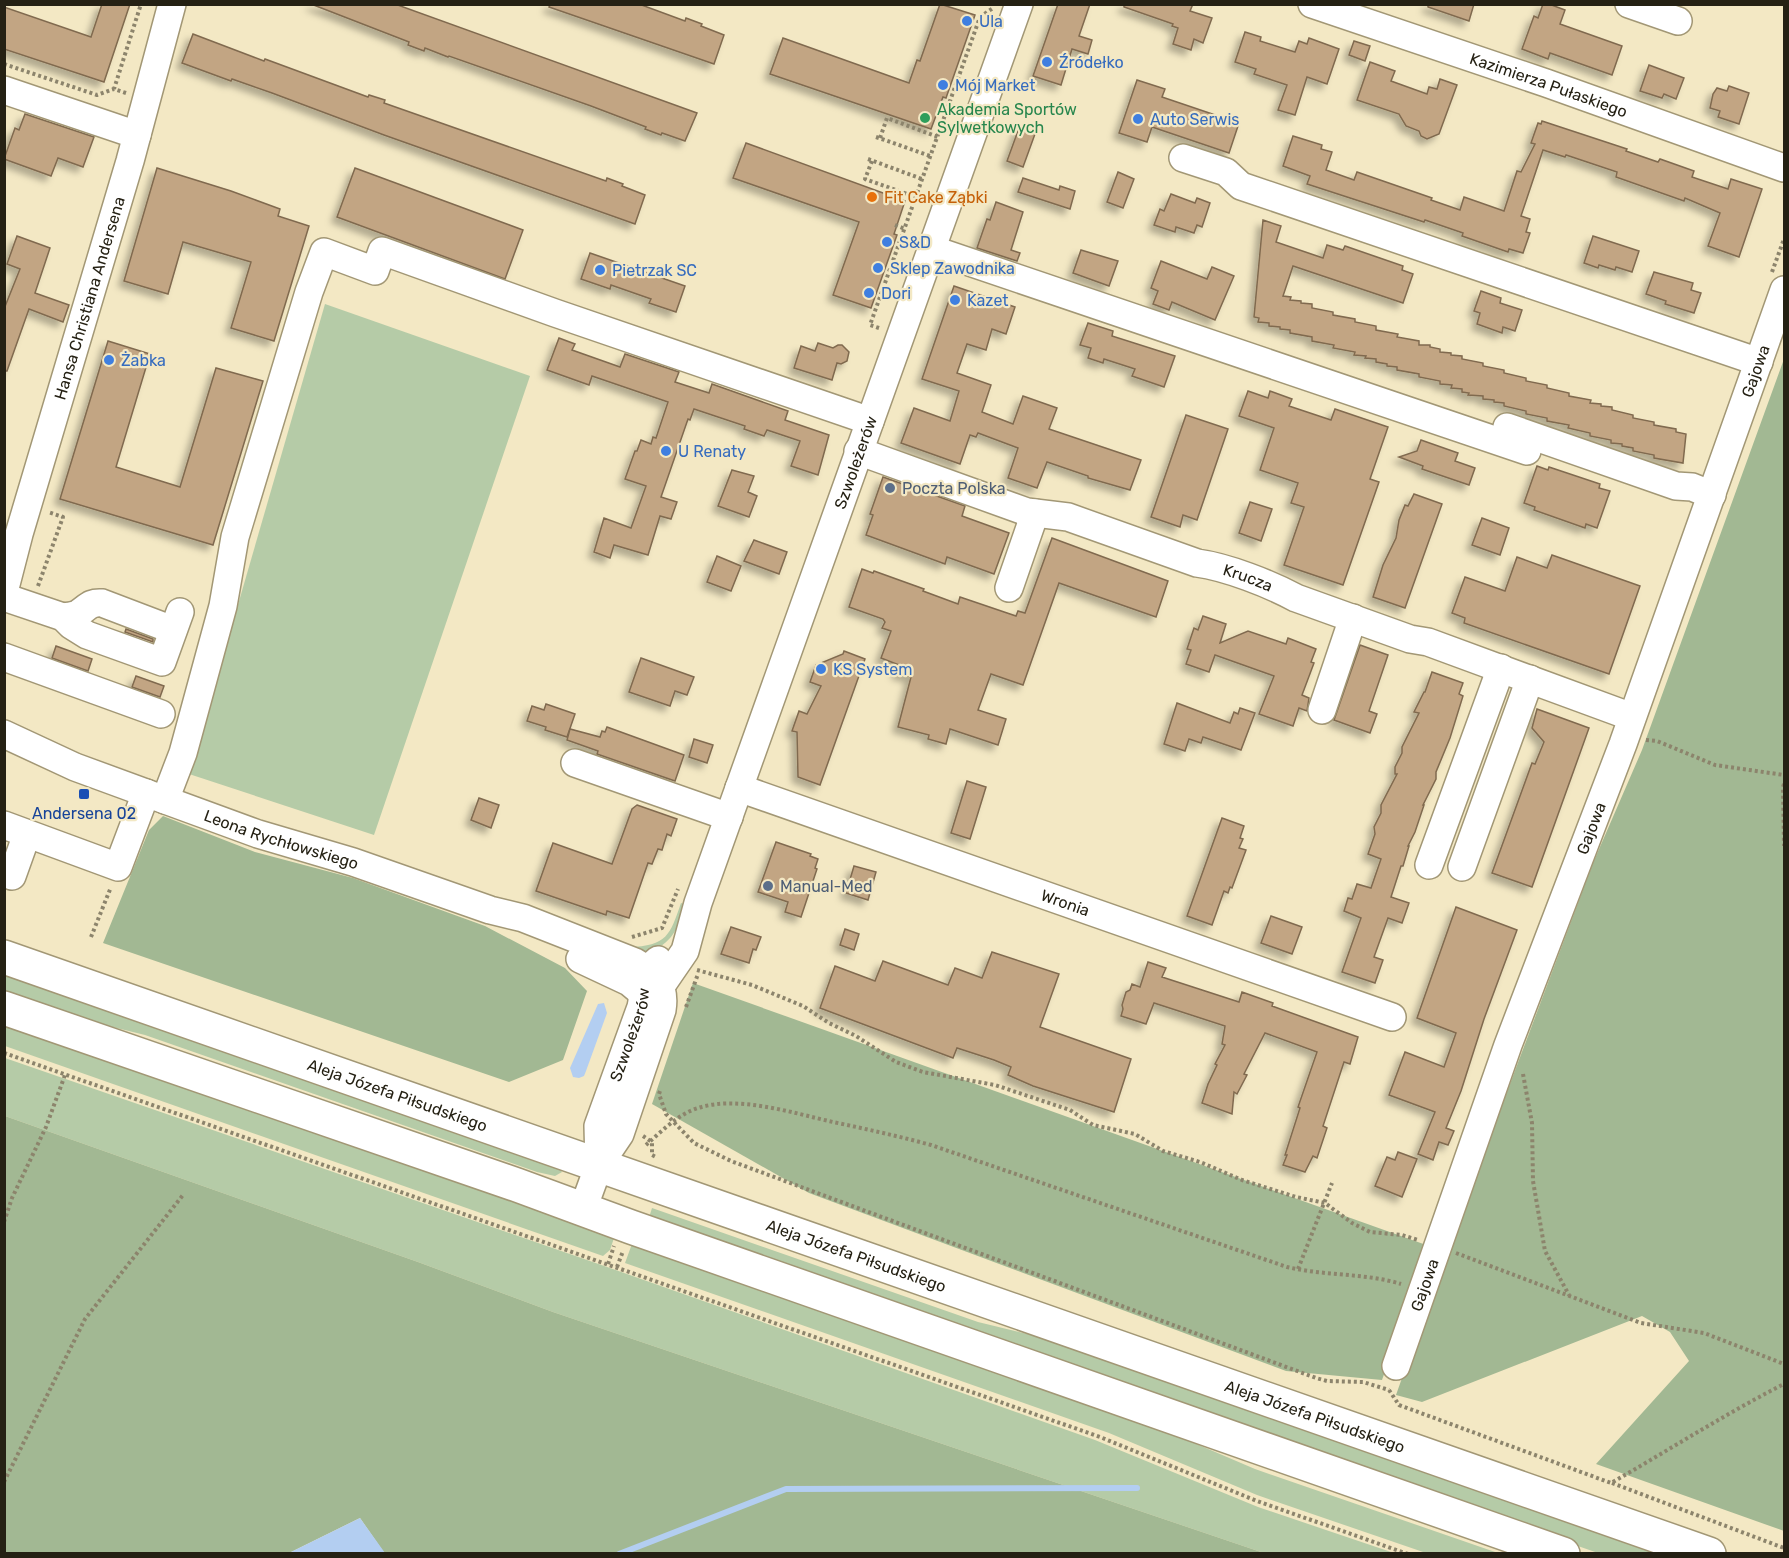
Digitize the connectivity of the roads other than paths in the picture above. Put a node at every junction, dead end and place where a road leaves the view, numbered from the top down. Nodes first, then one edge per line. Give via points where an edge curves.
1 (172, 4) edge
2 (1019, 4) edge
3 (1312, 4) edge
4 (1629, 4) edge
5 (1678, 21) dead end
6 (4, 71) edge
7 (4, 90) edge
8 (104, 95) road end
9 (137, 135) junction
10 (1183, 158) dead end
11 (1785, 168) edge
12 (931, 249) junction
13 (1785, 290) edge
14 (1248, 337) dead end
15 (1759, 362) junction
16 (870, 421) junction
17 (858, 451) junction
18 (1527, 451) dead end
19 (1700, 506) junction
20 (1035, 513) junction
21 (1009, 588) dead end
22 (5, 590) edge
23 (1353, 618) junction
24 (176, 621) dead end
25 (4, 657) edge
26 (1501, 668) junction
27 (1530, 679) junction
28 (1322, 710) dead end
29 (161, 714) dead end
30 (1635, 728) junction
31 (4, 734) edge
32 (4, 752) edge
33 (575, 763) dead end
34 (75, 767) junction
35 (739, 788) junction
36 (156, 796) junction
37 (729, 817) junction
38 (16, 830) edge
39 (1429, 865) dead end
40 (1462, 867) dead end
41 (12, 876) dead end
42 (699, 923) junction
43 (4, 957) edge
44 (650, 982) junction
45 (4, 1008) edge
46 (1392, 1017) dead end
47 (599, 1165) junction
48 (583, 1209) junction
49 (1393, 1378) road end
50 (1513, 1543) edge
51 (1563, 1554) edge
52 (1709, 1554) edge

1 - 9 street, Hansa Christiana Andersena
2 - 12 street, Szwoleżerów
3 - 11 street, Kazimierza Pułaskiego
4 - 5 street
6 - 8 street
7 - 9 street
9 - 22 street, Hansa Christiana Andersena
10 - 15 street via 1226,172 1234,187
12 - 16 street, Szwoleżerów
12 - 18 street
13 - 15 street, Gajowa
14 - 19 street via 1676,486 1692,487
15 - 19 street, Gajowa
16 - 17 street, Szwoleżerów
16 - 36 street via 382,251 375,271 324,252 235,537 223,606 183,753
17 - 20 street, Krucza
17 - 35 street, Szwoleżerów
19 - 30 street, Gajowa
20 - 21 street
20 - 23 street, Krucza via 1068,517 1197,563 1213,565
22 - 24 street via 63,617 87,635 162,662
23 - 26 street, Krucza
23 - 28 street
25 - 29 street
26 - 27 street, Krucza
26 - 39 street
27 - 30 street, Krucza
27 - 40 street
30 - 49 street, Gajowa via 1508,1045
31 - 34 street, Leona Rychłowskiego
32 - 34 street, Leona Rychłowskiego
33 - 37 street
34 - 36 street, Leona Rychłowskiego
35 - 37 street, Szwoleżerów
35 - 46 street, Wronia via 989,865 1140,928
36 - 38 street via 118,867
36 - 44 street, Leona Rychłowskiego via 258,834 490,910 629,981
37 - 42 street, Szwoleżerów
38 - 41 street
42 - 44 street, Szwoleżerów via 674,944
42 - 44 street, Szwoleżerów via 685,951 689,966
43 - 47 main road, Aleja Józefa Piłsudskiego
44 - 47 street, Szwoleżerów via 663,1002 662,1010 620,1134
45 - 48 main road
47 - 48 street, Szwoleżerów
47 - 52 main road, Aleja Józefa Piłsudskiego
48 - 50 main road
50 - 51 main road

